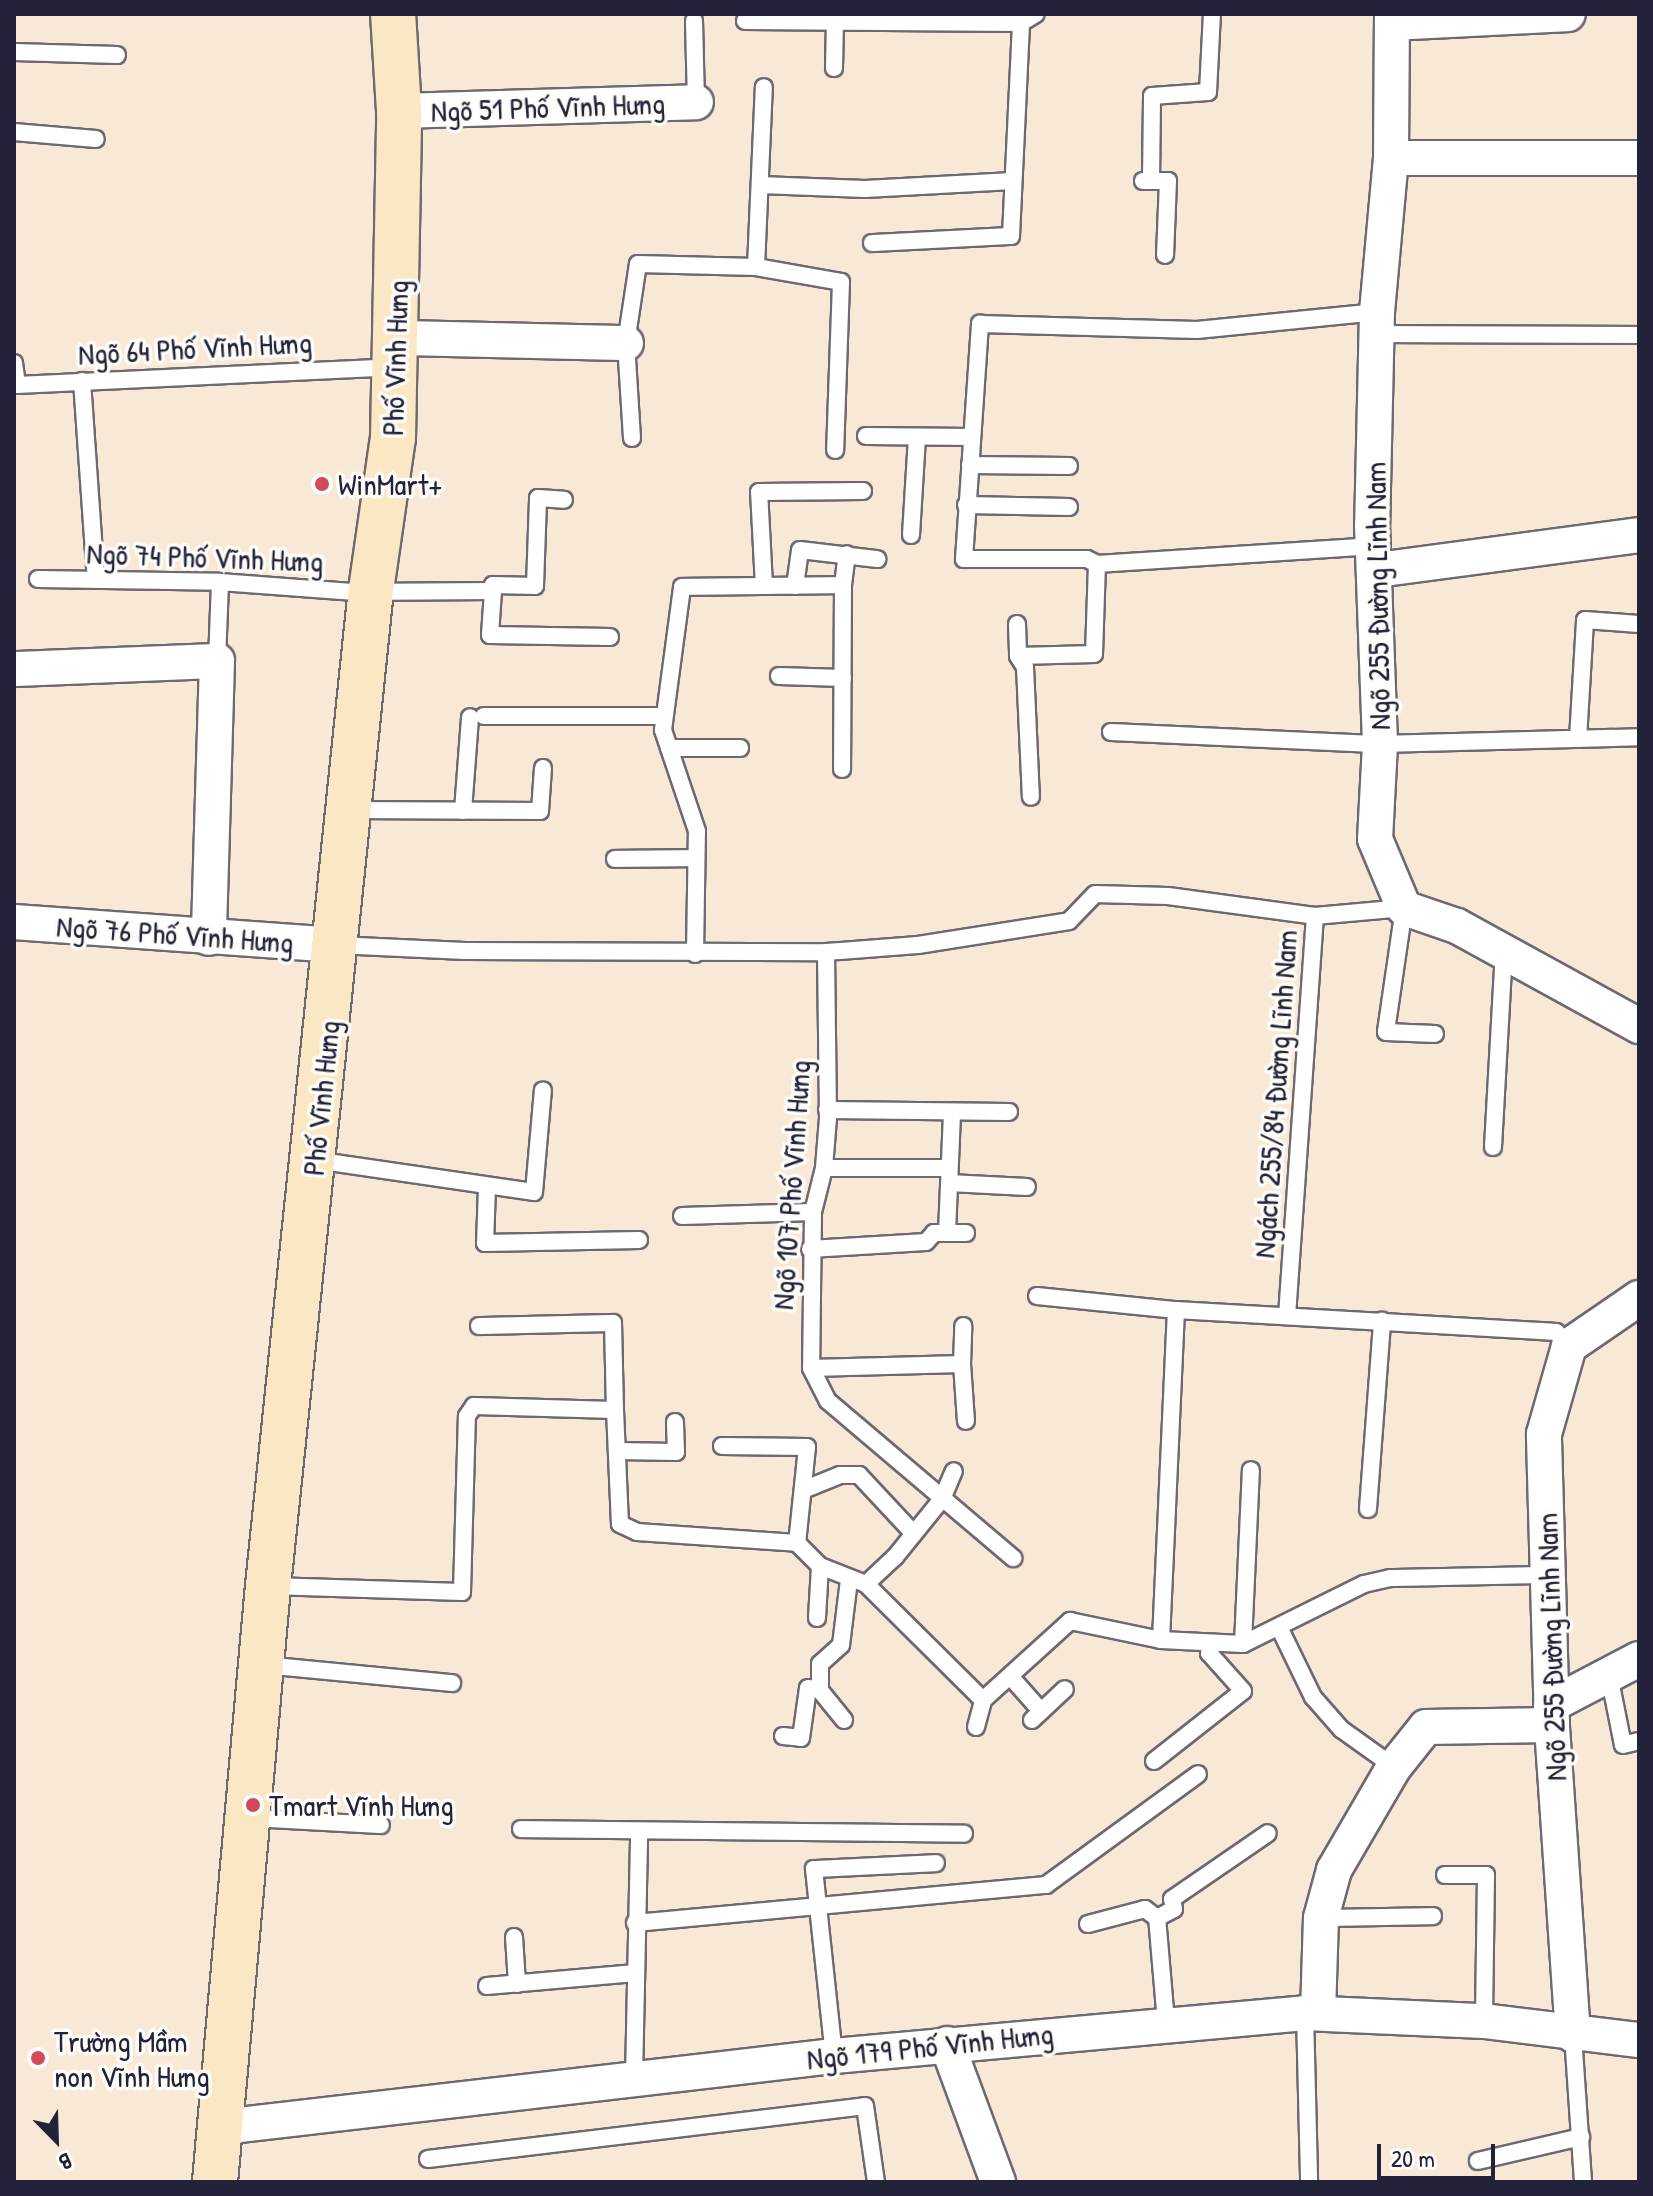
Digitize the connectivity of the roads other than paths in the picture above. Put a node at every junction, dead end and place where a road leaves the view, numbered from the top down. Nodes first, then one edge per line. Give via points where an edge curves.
1 (393, 14) edge
2 (1036, 14) edge
3 (1212, 14) edge
4 (1568, 14) edge
5 (1503, 15) edge
6 (978, 18) edge
7 (1392, 18) edge
8 (694, 21) dead end
9 (745, 21) dead end
10 (835, 22) junction
11 (1021, 23) junction
12 (14, 52) edge
13 (117, 55) dead end
14 (834, 68) dead end
15 (764, 87) dead end
16 (696, 102) joint
17 (399, 111) junction
18 (14, 132) edge
19 (96, 139) dead end
20 (1391, 158) junction
21 (1639, 158) edge
22 (1013, 181) junction
23 (760, 185) junction
24 (872, 243) dead end
25 (1165, 255) dead end
26 (756, 267) junction
27 (1377, 323) junction
28 (1639, 335) edge
29 (626, 343) junction
30 (398, 353) junction
31 (14, 363) edge
32 (82, 381) junction
33 (866, 436) dead end
34 (917, 437) junction
35 (972, 437) junction
36 (632, 438) dead end
37 (835, 450) dead end
38 (970, 465) junction
39 (1069, 466) dead end
40 (863, 491) dead end
41 (564, 500) dead end
42 (966, 505) junction
43 (1069, 507) dead end
44 (911, 535) dead end
45 (1639, 535) edge
46 (847, 554) junction
47 (1376, 558) junction
48 (877, 559) dead end
49 (1097, 564) junction
50 (38, 579) dead end
51 (96, 580) junction
52 (220, 582) junction
53 (843, 585) junction
54 (764, 586) junction
55 (795, 586) junction
56 (371, 590) junction
57 (493, 591) junction
58 (1017, 624) dead end
59 (1639, 624) edge
60 (610, 637) dead end
61 (1018, 656) junction
62 (217, 661) junction
63 (14, 669) edge
64 (779, 676) dead end
65 (843, 678) junction
66 (664, 716) junction
67 (1111, 732) dead end
68 (1639, 737) edge
69 (1578, 739) junction
70 (1380, 744) junction
71 (669, 748) junction
72 (740, 748) dead end
73 (543, 768) dead end
74 (842, 769) dead end
75 (1031, 797) dead end
76 (351, 810) junction
77 (463, 811) junction
78 (696, 858) junction
79 (615, 859) dead end
80 (1404, 908) junction
81 (1315, 916) junction
82 (14, 922) edge
83 (209, 938) junction
84 (336, 945) junction
85 (826, 952) junction
86 (1504, 952) junction
87 (695, 954) junction
88 (1639, 1026) edge
89 (1435, 1034) dead end
90 (543, 1090) dead end
91 (827, 1110) junction
92 (952, 1112) junction
93 (1009, 1112) dead end
94 (1493, 1147) dead end
95 (315, 1160) junction
96 (824, 1168) junction
97 (949, 1176) junction
98 (487, 1187) junction
99 (1027, 1187) dead end
100 (813, 1212) junction
101 (682, 1216) dead end
102 (947, 1233) junction
103 (966, 1233) dead end
104 (639, 1240) dead end
105 (810, 1249) junction
106 (1037, 1296) dead end
107 (1639, 1298) edge
108 (1176, 1310) junction
109 (1287, 1316) junction
110 (1382, 1321) junction
111 (479, 1326) dead end
112 (963, 1326) dead end
113 (1569, 1346) junction
114 (962, 1364) junction
115 (811, 1368) junction
116 (615, 1410) junction
117 (966, 1421) dead end
118 (675, 1422) dead end
119 (722, 1446) dead end
120 (617, 1451) junction
121 (1251, 1470) dead end
122 (954, 1471) dead end
123 (803, 1490) junction
124 (942, 1499) junction
125 (1368, 1509) dead end
126 (913, 1533) junction
127 (797, 1543) junction
128 (1013, 1558) dead end
129 (820, 1566) junction
130 (1545, 1575) junction
131 (849, 1580) junction
132 (866, 1584) junction
133 (268, 1586) junction
134 (817, 1618) dead end
135 (1279, 1627) junction
136 (1161, 1640) junction
137 (1213, 1643) junction
138 (1243, 1644) junction
139 (1639, 1659) edge
140 (262, 1665) junction
141 (1609, 1675) junction
142 (1010, 1676) junction
143 (452, 1683) dead end
144 (1065, 1689) dead end
145 (820, 1690) junction
146 (983, 1700) junction
147 (1551, 1715) junction
148 (844, 1720) dead end
149 (976, 1727) dead end
150 (783, 1736) dead end
151 (1639, 1741) edge
152 (1154, 1761) dead end
153 (1394, 1767) junction
154 (1198, 1774) dead end
155 (249, 1818) junction
156 (381, 1825) dead end
157 (521, 1829) dead end
158 (639, 1831) junction
159 (1268, 1833) dead end
160 (964, 1834) dead end
161 (936, 1863) dead end
162 (1445, 1875) dead end
163 (817, 1906) junction
164 (1433, 1916) dead end
165 (1157, 1918) junction
166 (1321, 1918) junction
167 (635, 1923) junction
168 (1088, 1924) dead end
169 (514, 1937) dead end
170 (635, 1973) junction
171 (517, 1984) junction
172 (487, 1986) dead end
173 (1312, 2013) junction
174 (1484, 2021) junction
175 (1166, 2022) junction
176 (1573, 2035) junction
177 (1639, 2040) edge
178 (947, 2044) junction
179 (834, 2056) junction
180 (634, 2079) junction
181 (222, 2127) junction
182 (1581, 2137) junction
183 (428, 2159) dead end
184 (1478, 2161) dead end
185 (215, 2182) edge
186 (876, 2182) edge
187 (998, 2182) edge
188 (1309, 2182) edge
189 (1583, 2182) edge

1 - 17 main road, Phố Vĩnh Hưng
2 - 11 lane
3 - 25 lane via 1208,92 1152,96 1147,181 1168,181
4 - 5 street
5 - 7 street
6 - 10 lane
6 - 11 lane
7 - 20 street, Ngõ 255 Đường Lĩnh Nam
8 - 16 lane
9 - 10 lane
10 - 14 lane
11 - 22 lane
12 - 13 lane
15 - 23 lane
16 - 17 street, Ngõ 51 Phố Vĩnh Hưng
17 - 30 main road, Phố Vĩnh Hưng
18 - 19 lane
20 - 21 street
20 - 27 street, Ngõ 255 Đường Lĩnh Nam
22 - 23 lane via 865,189
22 - 24 lane via 1011,236
23 - 26 lane
26 - 29 lane via 638,264
26 - 37 lane via 841,282
27 - 28 lane
27 - 35 lane via 1197,330 980,324
27 - 47 street, Ngõ 255 Đường Lĩnh Nam
29 - 30 street
29 - 36 lane
30 - 32 lane, Ngõ 64 Phố Vĩnh Hưng
30 - 56 main road, Phố Vĩnh Hưng via 393,438
31 - 32 lane, Ngõ 64 Phố Vĩnh Hưng via 17,385
32 - 51 lane
33 - 34 lane
34 - 35 lane
34 - 44 lane
35 - 38 lane
38 - 39 lane
38 - 42 lane
40 - 54 lane via 759,492
41 - 57 lane, Ngõ 74 Phố Vĩnh Hưng via 538,498 535,586 493,585
42 - 43 lane
42 - 49 lane via 964,559 1087,559
45 - 47 street
46 - 48 lane
46 - 53 lane
46 - 55 lane via 800,550
47 - 49 lane
47 - 70 street, Ngõ 255 Đường Lĩnh Nam
49 - 61 lane via 1094,654
50 - 51 lane, Ngõ 74 Phố Vĩnh Hưng
51 - 52 lane, Ngõ 74 Phố Vĩnh Hưng
52 - 56 lane, Ngõ 74 Phố Vĩnh Hưng
52 - 62 lane
53 - 55 lane
53 - 65 lane
54 - 55 lane
54 - 66 lane via 682,587
56 - 57 lane, Ngõ 74 Phố Vĩnh Hưng
56 - 76 main road, Phố Vĩnh Hưng
57 - 60 lane via 490,635
58 - 61 lane
59 - 69 lane via 1585,620
61 - 75 lane via 1025,667
62 - 63 street
62 - 83 street
64 - 65 lane
65 - 74 lane
66 - 71 lane
66 - 77 lane via 477,716
67 - 70 lane
68 - 69 lane
69 - 70 lane
70 - 80 street, Ngõ 255 Đường Lĩnh Nam via 1375,839
71 - 72 lane
71 - 78 lane via 697,831
73 - 77 lane via 540,811
76 - 77 lane
76 - 84 main road, Phố Vĩnh Hưng
78 - 79 lane
78 - 87 lane
80 - 81 lane, Ngách 255/84 Đường Lĩnh Nam
80 - 86 street via 1457,926
80 - 89 lane via 1386,1032
81 - 85 lane via 1168,896 1095,894 1069,921 918,945
81 - 109 lane, Ngách 255/84 Đường Lĩnh Nam
82 - 83 street, Ngõ 76 Phố Vĩnh Hưng
83 - 84 street, Ngõ 76 Phố Vĩnh Hưng
84 - 87 lane
84 - 95 main road, Phố Vĩnh Hưng
85 - 87 lane
85 - 91 lane, Ngõ 107 Phố Vĩnh Hưng
86 - 88 street
86 - 94 lane
90 - 98 lane via 534,1192
91 - 92 lane
91 - 96 lane, Ngõ 107 Phố Vĩnh Hưng
92 - 93 lane
92 - 97 lane
95 - 98 lane via 472,1179
95 - 133 main road, Phố Vĩnh Hưng
96 - 97 lane
96 - 100 lane, Ngõ 107 Phố Vĩnh Hưng
97 - 99 lane
97 - 102 lane
98 - 104 lane via 485,1243
100 - 101 lane
100 - 105 lane, Ngõ 107 Phố Vĩnh Hưng
102 - 103 lane
102 - 105 lane via 934,1233 926,1242
105 - 115 lane, Ngõ 107 Phố Vĩnh Hưng
106 - 108 lane
107 - 113 street
108 - 109 lane
108 - 136 lane
109 - 110 lane
110 - 113 lane via 1556,1332
110 - 125 lane
111 - 116 lane via 613,1323
112 - 114 lane
113 - 130 street, Ngõ 255 Đường Lĩnh Nam via 1544,1434
114 - 115 lane
114 - 117 lane
115 - 124 lane via 828,1401
116 - 120 lane
116 - 133 lane via 474,1406 467,1416 462,1592
118 - 120 lane via 676,1452
119 - 123 lane via 807,1447
120 - 127 lane via 620,1524 637,1532
121 - 138 lane
122 - 124 lane
123 - 126 lane via 840,1475 859,1475
123 - 127 lane
124 - 126 lane
124 - 128 lane
126 - 132 lane
127 - 129 lane
129 - 131 lane
129 - 134 lane
130 - 135 lane via 1390,1578 1364,1584
130 - 147 street, Ngõ 255 Đường Lĩnh Nam
131 - 132 lane
131 - 145 lane via 841,1645 820,1664
132 - 146 lane
133 - 140 main road, Phố Vĩnh Hưng
135 - 138 lane
135 - 153 lane via 1313,1697 1341,1729
136 - 137 lane
136 - 142 lane via 1070,1621
137 - 138 lane
137 - 152 lane via 1209,1653 1243,1691
139 - 141 street
140 - 143 lane
140 - 155 main road, Phố Vĩnh Hưng
141 - 147 street
141 - 151 lane via 1623,1745
142 - 144 lane via 1037,1715
142 - 146 lane
145 - 148 lane
145 - 150 lane via 808,1688 801,1738
146 - 149 lane
147 - 153 street via 1426,1727
147 - 176 street, Ngõ 255 Đường Lĩnh Nam
153 - 166 street via 1334,1870
154 - 163 lane via 1046,1885
155 - 156 lane
155 - 181 main road, Phố Vĩnh Hưng
157 - 158 lane
158 - 160 lane
158 - 167 lane
159 - 165 lane via 1172,1899 1174,1909
161 - 163 lane via 814,1869
162 - 174 lane via 1486,1875
163 - 167 lane
163 - 179 lane
164 - 166 lane
165 - 168 lane via 1145,1909
165 - 175 lane
166 - 173 street
167 - 170 lane
169 - 171 lane
170 - 171 lane
170 - 180 lane
171 - 172 lane
173 - 174 street, Ngõ 179 Phố Vĩnh Hưng
173 - 175 street, Ngõ 179 Phố Vĩnh Hưng
173 - 188 lane
174 - 176 street, Ngõ 179 Phố Vĩnh Hưng
175 - 178 street, Ngõ 179 Phố Vĩnh Hưng
176 - 177 street, Ngõ 179 Phố Vĩnh Hưng
176 - 182 lane
178 - 179 street, Ngõ 179 Phố Vĩnh Hưng
178 - 187 street
179 - 180 street, Ngõ 179 Phố Vĩnh Hưng
180 - 181 street, Ngõ 179 Phố Vĩnh Hưng
181 - 185 main road, Phố Vĩnh Hưng
182 - 184 lane
182 - 189 lane
183 - 186 lane via 865,2106

